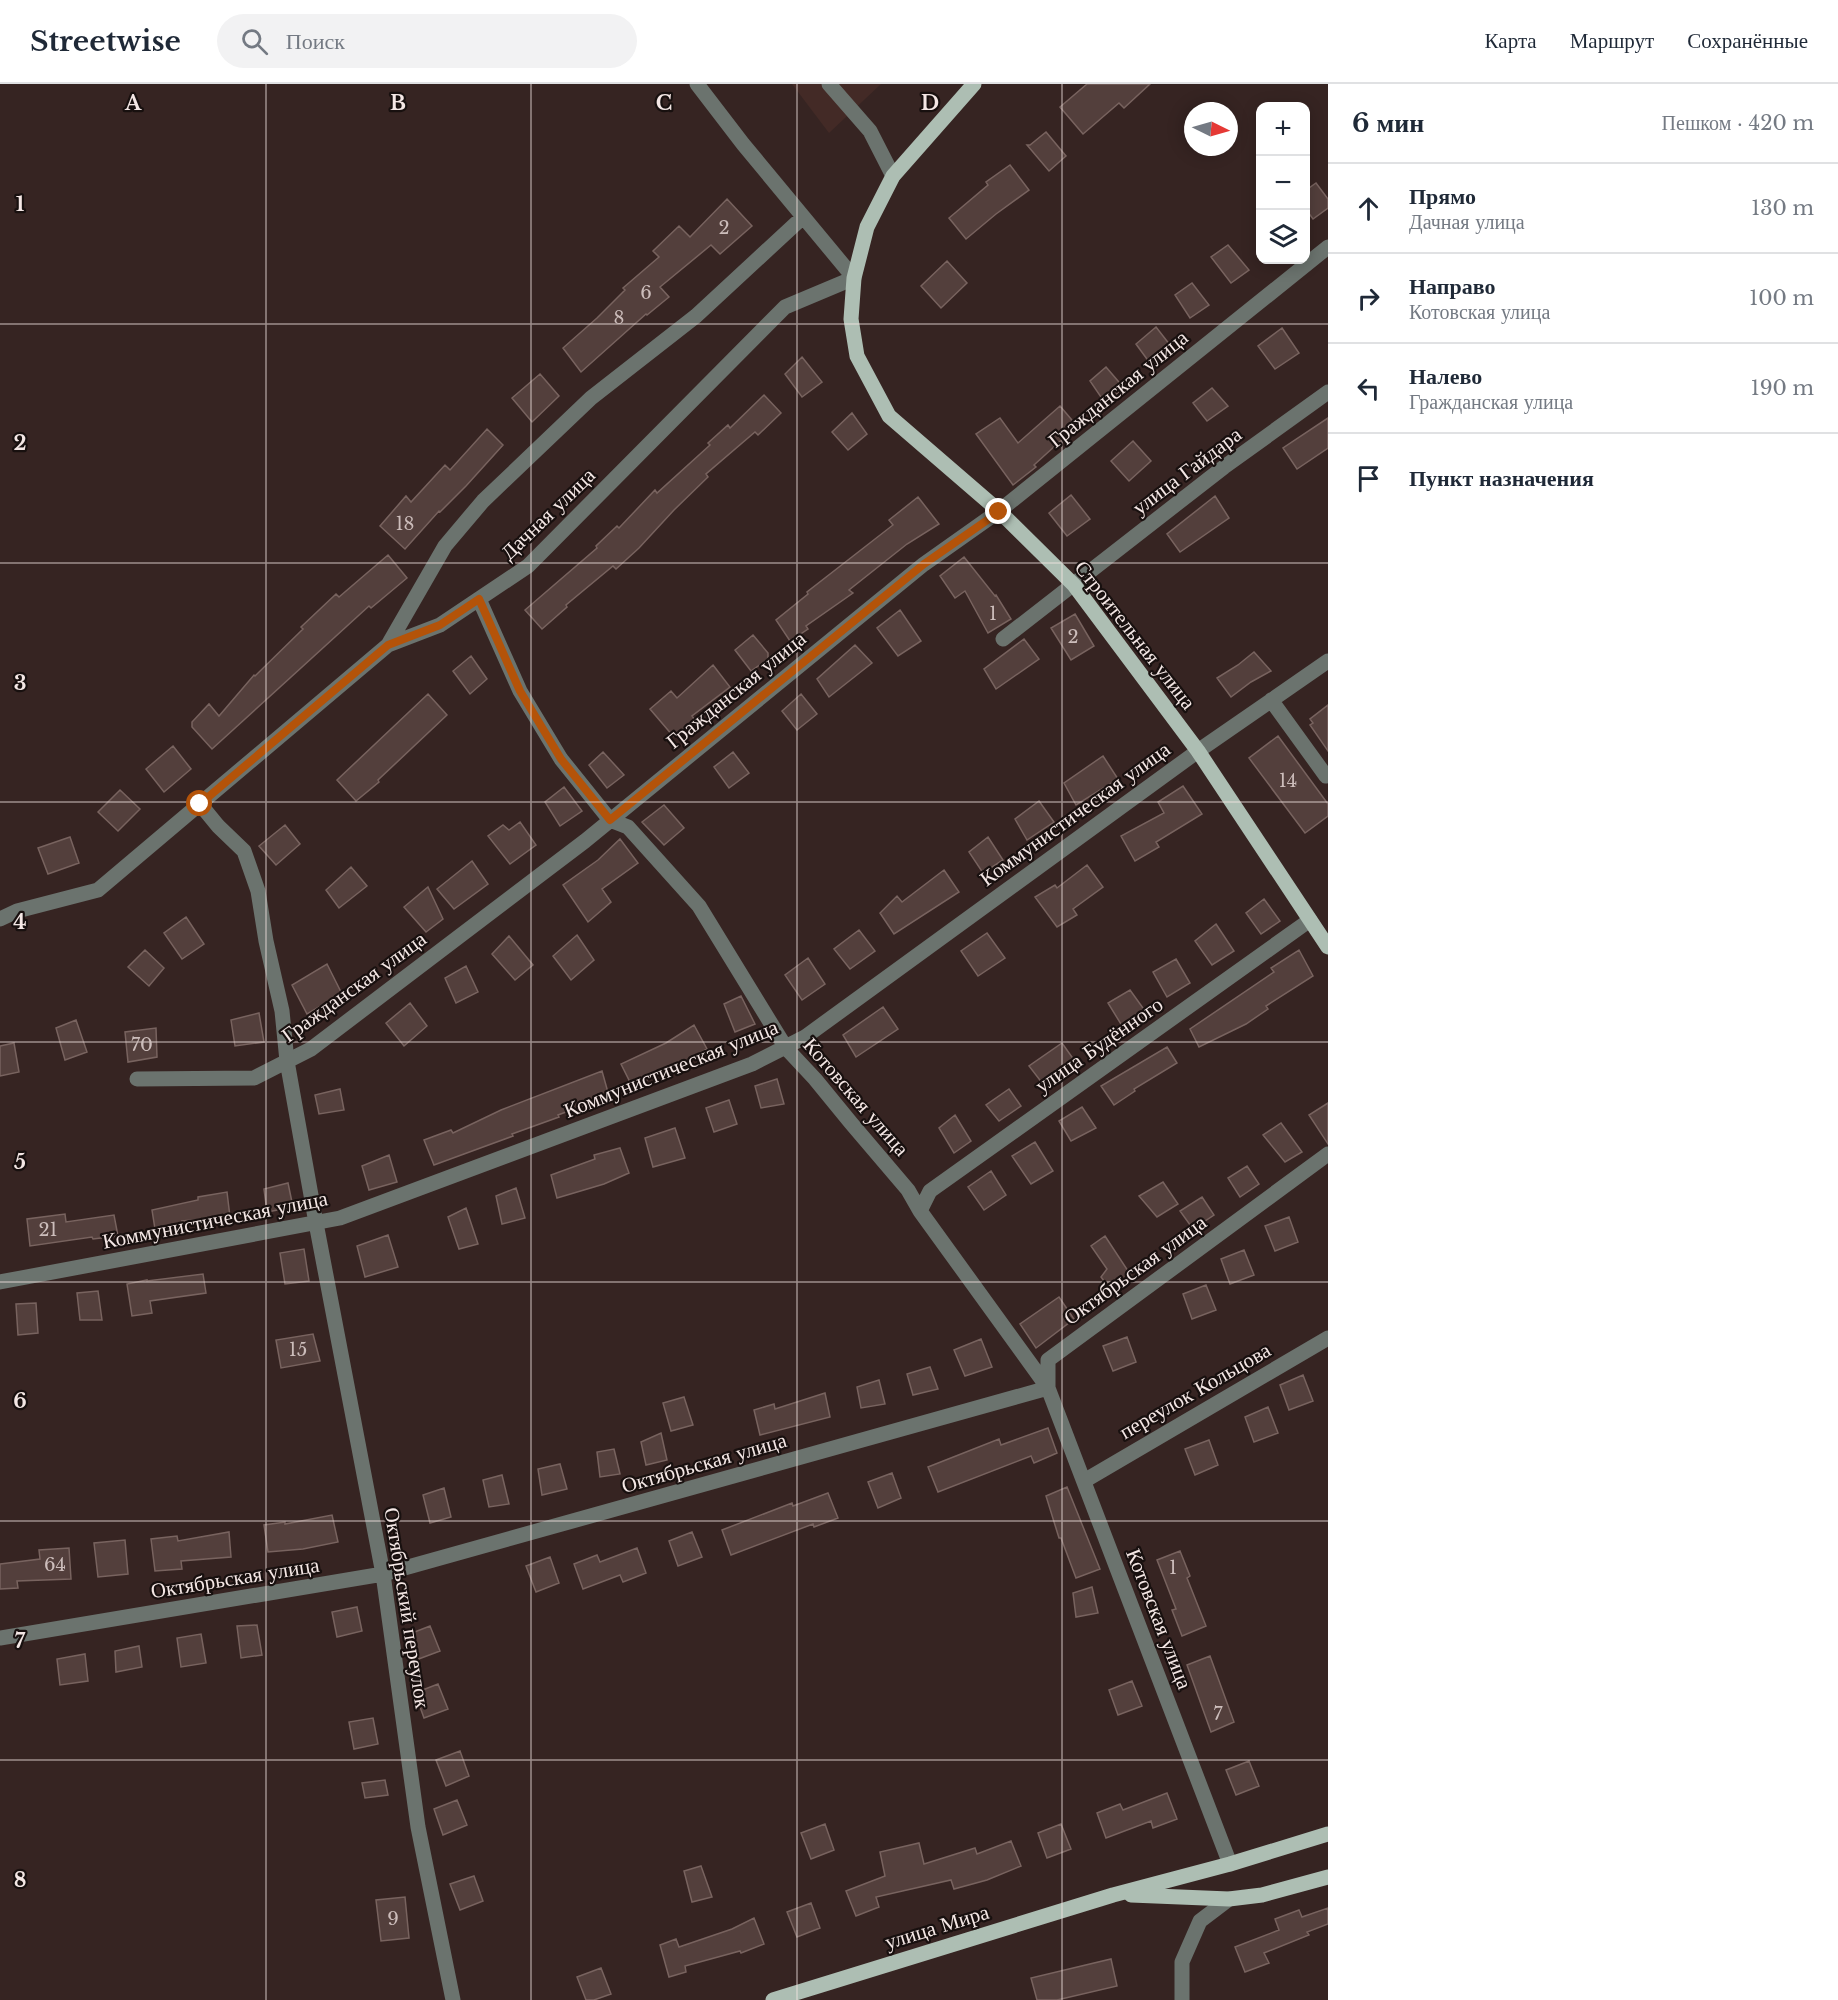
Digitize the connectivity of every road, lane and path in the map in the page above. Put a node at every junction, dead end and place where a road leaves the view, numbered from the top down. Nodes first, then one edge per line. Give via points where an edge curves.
1 (697, 84) edge
2 (829, 84) edge
3 (974, 84) edge
4 (893, 176) junction
5 (803, 217) junction
6 (1328, 247) edge
7 (854, 278) junction
8 (1328, 392) edge
9 (999, 512) junction
10 (1074, 585) junction
11 (479, 599) junction
12 (1003, 639) dead end
13 (388, 645) junction
14 (1328, 661) edge
15 (1271, 700) junction
16 (1198, 751) junction
17 (1328, 774) edge
18 (200, 804) junction
19 (610, 820) junction
20 (0, 919) edge
21 (1310, 920) junction
22 (1328, 947) edge
23 (786, 1047) junction
24 (287, 1061) junction
25 (137, 1080) dead end
26 (1328, 1154) edge
27 (920, 1211) junction
28 (316, 1223) junction
29 (0, 1282) edge
30 (1328, 1338) edge
31 (1048, 1388) junction
32 (1084, 1481) junction
33 (383, 1574) junction
34 (0, 1638) edge
35 (1328, 1834) edge
36 (1230, 1864) junction
37 (1328, 1877) edge
38 (1113, 1895) junction
39 (1229, 1899) junction
40 (453, 2000) edge
41 (773, 2000) edge
42 (1182, 2000) edge

1 - 5 street
2 - 4 street via 870,131
3 - 4 main road
4 - 7 main road via 867,227
5 - 7 street
5 - 13 street via 696,316 591,398 483,501 445,546
6 - 9 street, Гражданская улица
7 - 9 main road, Строительная улица via 851,319 857,356 889,416
7 - 11 street, Дачная улица via 785,307 528,566
8 - 10 street, улица Гайдара via 1224,467
9 - 10 main road, Строительная улица
9 - 19 street, Гражданская улица via 924,564
10 - 12 street, улица Гайдара
10 - 16 main road, Строительная улица
11 - 13 street, Дачная улица via 440,625
11 - 19 street, Котовская улица via 520,691 561,759
13 - 18 street, Дачная улица
14 - 15 street, Коммунистическая улица
15 - 16 street, Коммунистическая улица
15 - 17 street
16 - 21 main road, Строительная улица
16 - 23 street, Коммунистическая улица
18 - 20 street, Дачная улица via 98,890 16,911
18 - 24 street via 244,851 258,891 282,1011
19 - 23 street, Котовская улица via 628,827 699,906
19 - 24 street, Гражданская улица via 310,1049
21 - 22 main road, Строительная улица
21 - 27 street, улица Будённого via 930,1191
23 - 27 street, Котовская улица via 908,1190
23 - 28 street, Коммунистическая улица via 752,1064 340,1218
24 - 25 street, Гражданская улица via 254,1078
24 - 28 street, Октябрьский переулок
26 - 31 street, Октябрьская улица via 1048,1360
27 - 31 street, Котовская улица
28 - 29 street, Коммунистическая улица
28 - 33 street, Октябрьский переулок
30 - 32 street, переулок Кольцова
31 - 32 street, Котовская улица
31 - 33 street, Октябрьская улица
32 - 36 street, Котовская улица
33 - 34 street, Октябрьская улица
33 - 40 street, Октябрьский переулок via 418,1827
35 - 36 main road, улица Мира
36 - 38 main road, улица Мира
37 - 39 main road via 1262,1895
38 - 39 main road
38 - 41 main road, улица Мира
39 - 42 street via 1200,1921 1182,1962

